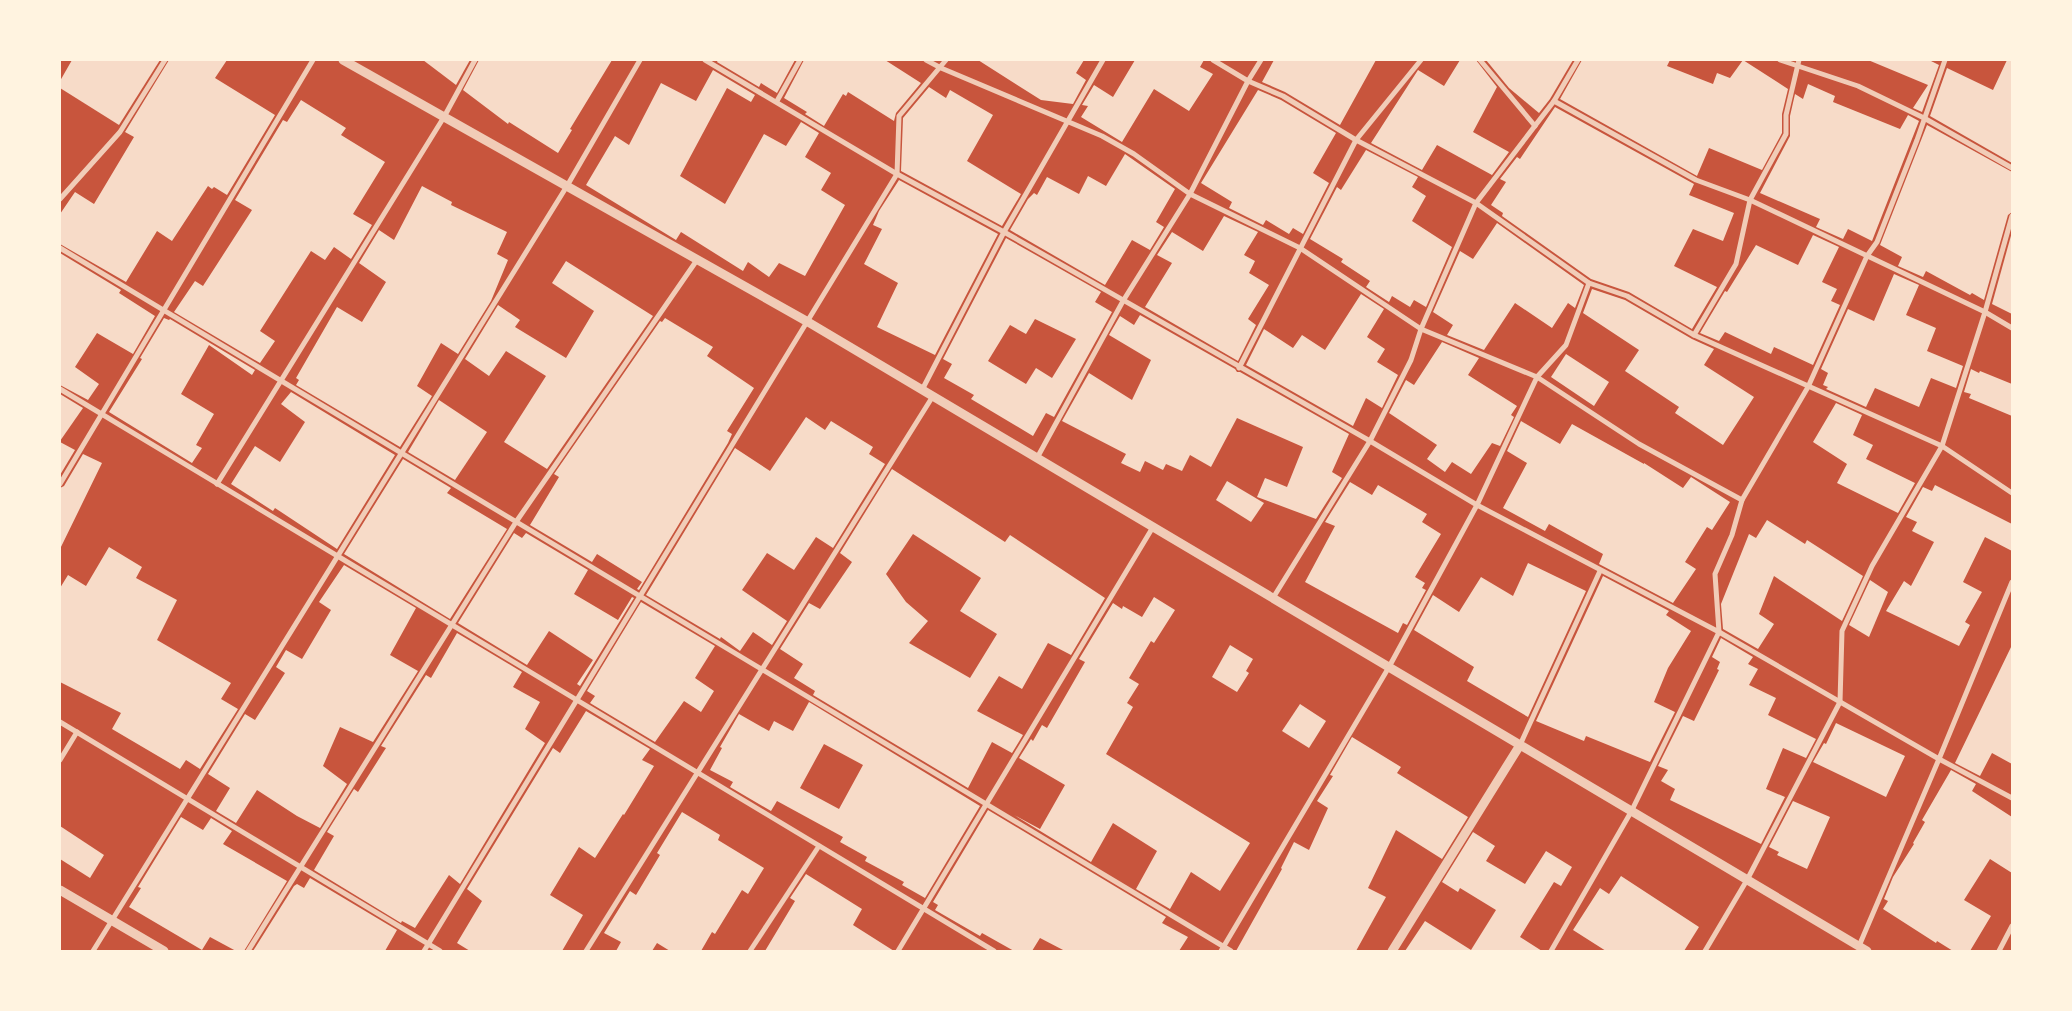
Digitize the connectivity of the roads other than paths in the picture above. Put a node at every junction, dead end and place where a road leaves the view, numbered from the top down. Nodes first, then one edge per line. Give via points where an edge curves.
1 (165, 60) edge
2 (313, 60) edge
3 (343, 60) edge
4 (475, 60) edge
5 (640, 60) edge
6 (705, 60) edge
7 (800, 60) edge
8 (926, 60) edge
9 (946, 60) edge
10 (1103, 60) edge
11 (1213, 60) edge
12 (1261, 60) edge
13 (1421, 60) edge
14 (1480, 60) edge
15 (1578, 60) edge
16 (1780, 60) edge
17 (1799, 60) edge
18 (1945, 60) edge
19 (1796, 67) junction
20 (941, 68) junction
21 (1248, 81) junction
22 (777, 101) junction
23 (1554, 101) junction
24 (444, 117) junction
25 (1924, 118) junction
26 (1068, 123) junction
27 (1535, 126) junction
28 (1356, 140) junction
29 (2012, 168) edge
30 (898, 174) junction
31 (567, 186) junction
32 (1190, 194) junction
33 (60, 199) edge
34 (1750, 200) junction
35 (1476, 203) junction
36 (2012, 216) edge
37 (1004, 232) junction
38 (60, 248) edge
39 (1300, 248) junction
40 (1867, 256) junction
41 (698, 260) junction
42 (1589, 283) junction
43 (1123, 301) junction
44 (164, 310) junction
45 (1985, 312) junction
46 (808, 322) junction
47 (2012, 328) edge
48 (1421, 329) junction
49 (1694, 335) junction
50 (1238, 368) junction
51 (1536, 377) junction
52 (281, 380) junction
53 (1808, 387) junction
54 (60, 389) edge
55 (922, 390) junction
56 (933, 396) junction
57 (102, 414) junction
58 (1370, 441) junction
59 (1942, 446) junction
60 (401, 453) junction
61 (1037, 458) junction
62 (60, 484) edge
63 (217, 484) junction
64 (2012, 493) edge
65 (1742, 500) junction
66 (1477, 505) junction
67 (516, 522) junction
68 (1153, 527) junction
69 (337, 556) junction
70 (1600, 571) junction
71 (2012, 582) edge
72 (640, 597) junction
73 (1273, 598) junction
74 (452, 625) junction
75 (1719, 632) junction
76 (1389, 667) junction
77 (762, 669) junction
78 (577, 700) junction
79 (1840, 702) junction
80 (60, 722) edge
81 (77, 732) junction
82 (1520, 745) junction
83 (1939, 759) junction
84 (60, 760) edge
85 (697, 773) junction
86 (2012, 798) edge
87 (187, 799) junction
88 (986, 804) junction
89 (1631, 812) junction
90 (819, 846) junction
91 (301, 867) junction
92 (1747, 880) junction
93 (60, 890) edge
94 (924, 908) junction
95 (112, 921) junction
96 (2012, 926) edge
97 (428, 944) junction
98 (1222, 949) edge
99 (1863, 949) edge
100 (93, 951) edge
101 (164, 951) edge
102 (248, 951) edge
103 (424, 951) edge
104 (440, 951) edge
105 (586, 951) edge
106 (750, 951) edge
107 (898, 951) edge
108 (994, 951) edge
109 (1231, 951) edge
110 (1392, 951) edge
111 (1551, 951) edge
112 (1705, 951) edge
113 (1999, 951) edge

1 - 33 street via 120,132
2 - 44 street
3 - 24 street
4 - 24 street
5 - 31 street
6 - 22 street
7 - 22 street
8 - 20 street
9 - 20 street
10 - 26 street
11 - 21 street
12 - 21 street
13 - 28 street
14 - 27 street
15 - 23 street
16 - 19 street
17 - 19 street
18 - 25 street
19 - 25 street via 1858,86
19 - 34 street via 1786,115 1786,134
20 - 26 street
20 - 30 street via 899,116
21 - 28 street via 1283,96
21 - 32 street
22 - 30 street
23 - 27 street
23 - 34 street via 1696,180
24 - 31 street
24 - 52 street
25 - 29 street
25 - 40 street via 1877,242
26 - 32 street via 1102,136 1134,154
26 - 37 street
27 - 35 street
28 - 35 street
28 - 39 street
30 - 37 street
30 - 46 street
31 - 41 street
31 - 60 street
32 - 39 street
32 - 43 street
34 - 40 street
34 - 49 street via 1736,264
35 - 42 street
35 - 48 street
36 - 45 street
37 - 43 street
37 - 55 street
38 - 44 street
39 - 48 street
39 - 50 street
40 - 45 street
40 - 53 street
41 - 46 street
41 - 67 street
42 - 49 street via 1627,296
42 - 51 street via 1566,345
43 - 50 street
43 - 61 street
44 - 52 street
44 - 57 street
45 - 47 street
45 - 59 street
46 - 55 street
46 - 72 street
48 - 51 street
48 - 58 street via 1410,360
49 - 53 street
50 - 58 street
51 - 65 street via 1639,444
51 - 66 street
52 - 60 street
52 - 63 street
53 - 59 street
53 - 65 street
54 - 57 street
55 - 56 street
56 - 61 street
56 - 77 street
57 - 62 street
57 - 63 street
58 - 66 street
58 - 73 street
59 - 64 street
59 - 79 street via 1872,566 1842,630
60 - 67 street
60 - 69 street
61 - 68 street
63 - 69 street
65 - 75 street via 1732,535 1715,574
66 - 70 street
66 - 76 street
67 - 72 street
67 - 74 street
68 - 73 street
68 - 88 street
69 - 74 street
69 - 87 street
70 - 75 street
70 - 82 street
71 - 83 street
72 - 77 street
72 - 78 street
73 - 76 street
74 - 78 street
74 - 91 street
75 - 79 street
75 - 89 street
76 - 82 street
76 - 98 street
77 - 85 street
77 - 88 street
78 - 85 street
78 - 97 street
79 - 83 street
79 - 92 street
80 - 81 street
81 - 84 street
81 - 87 street
82 - 89 street
82 - 110 street
83 - 86 street
83 - 99 street
85 - 90 street
85 - 105 street
87 - 91 street
87 - 95 street
88 - 94 street
88 - 98 street
89 - 92 street
89 - 111 street
90 - 94 street
90 - 106 street
91 - 97 street
91 - 102 street
92 - 99 street
92 - 112 street
93 - 95 street
94 - 107 street
94 - 108 street
95 - 100 street
95 - 101 street
96 - 113 street
97 - 103 street
97 - 104 street
98 - 109 street

